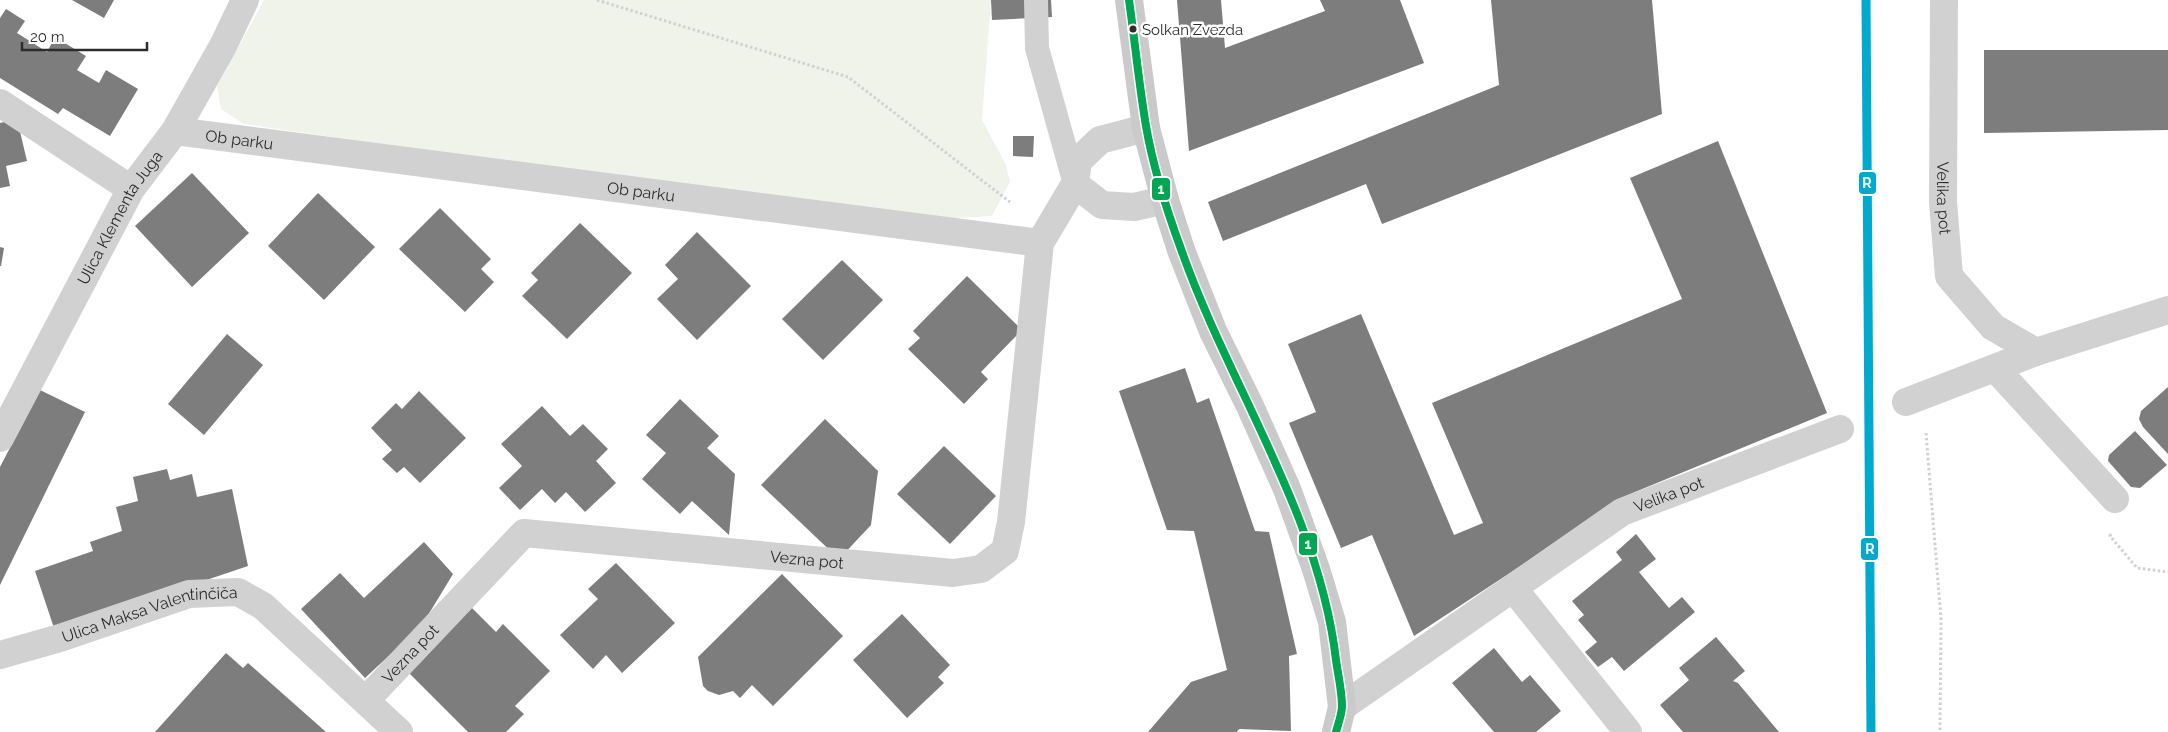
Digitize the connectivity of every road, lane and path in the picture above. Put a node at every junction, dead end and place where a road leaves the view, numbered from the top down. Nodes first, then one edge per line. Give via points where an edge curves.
1 (245, 0) edge
2 (597, 0) edge
3 (1036, 0) edge
4 (1129, 0) edge
5 (1944, 0) edge
6 (0, 103) edge
7 (1146, 128) junction
8 (175, 130) junction
9 (1075, 184) junction
10 (131, 189) junction
11 (1164, 200) junction
12 (1044, 237) junction
13 (2168, 310) edge
14 (2036, 352) junction
15 (1995, 368) junction
16 (1915, 398) joint
17 (1840, 429) dead end
18 (0, 438) edge
19 (2115, 499) joint
20 (2168, 572) edge
21 (1513, 588) junction
22 (0, 655) edge
23 (366, 700) junction
24 (1339, 720) edge
25 (399, 732) edge
26 (1628, 732) edge
27 (1940, 732) edge

1 - 8 street, Ulica Klementa Juga
2 - 12 path via 848,77
3 - 9 lane via 1037,48
4 - 7 main road
5 - 14 street, Velika pot via 1943,202 1948,276 1993,327
6 - 10 street
7 - 9 street via 1100,140 1078,161
7 - 11 main road
8 - 10 street, Ulica Klementa Juga
8 - 12 street, Ob parku
9 - 11 street via 1102,205 1134,207
9 - 12 street
10 - 18 street, Ulica Klementa Juga
11 - 24 main road via 1213,331 1279,472 1316,569 1332,622
12 - 23 street, Vezna pot via 1011,522 1005,551 981,569 953,573 524,533
13 - 14 street
14 - 15 street
15 - 16 street
15 - 19 street
16 - 27 path via 1929,486 1941,619
17 - 21 street, Velika pot via 1622,512
19 - 20 path via 2110,536 2137,568
21 - 24 street, Velika pot
21 - 26 street
22 - 23 street, Ulica Maksa Valentinčiča via 190,594 238,592 263,606
23 - 25 street, Ulica Maksa Valentinčiča

